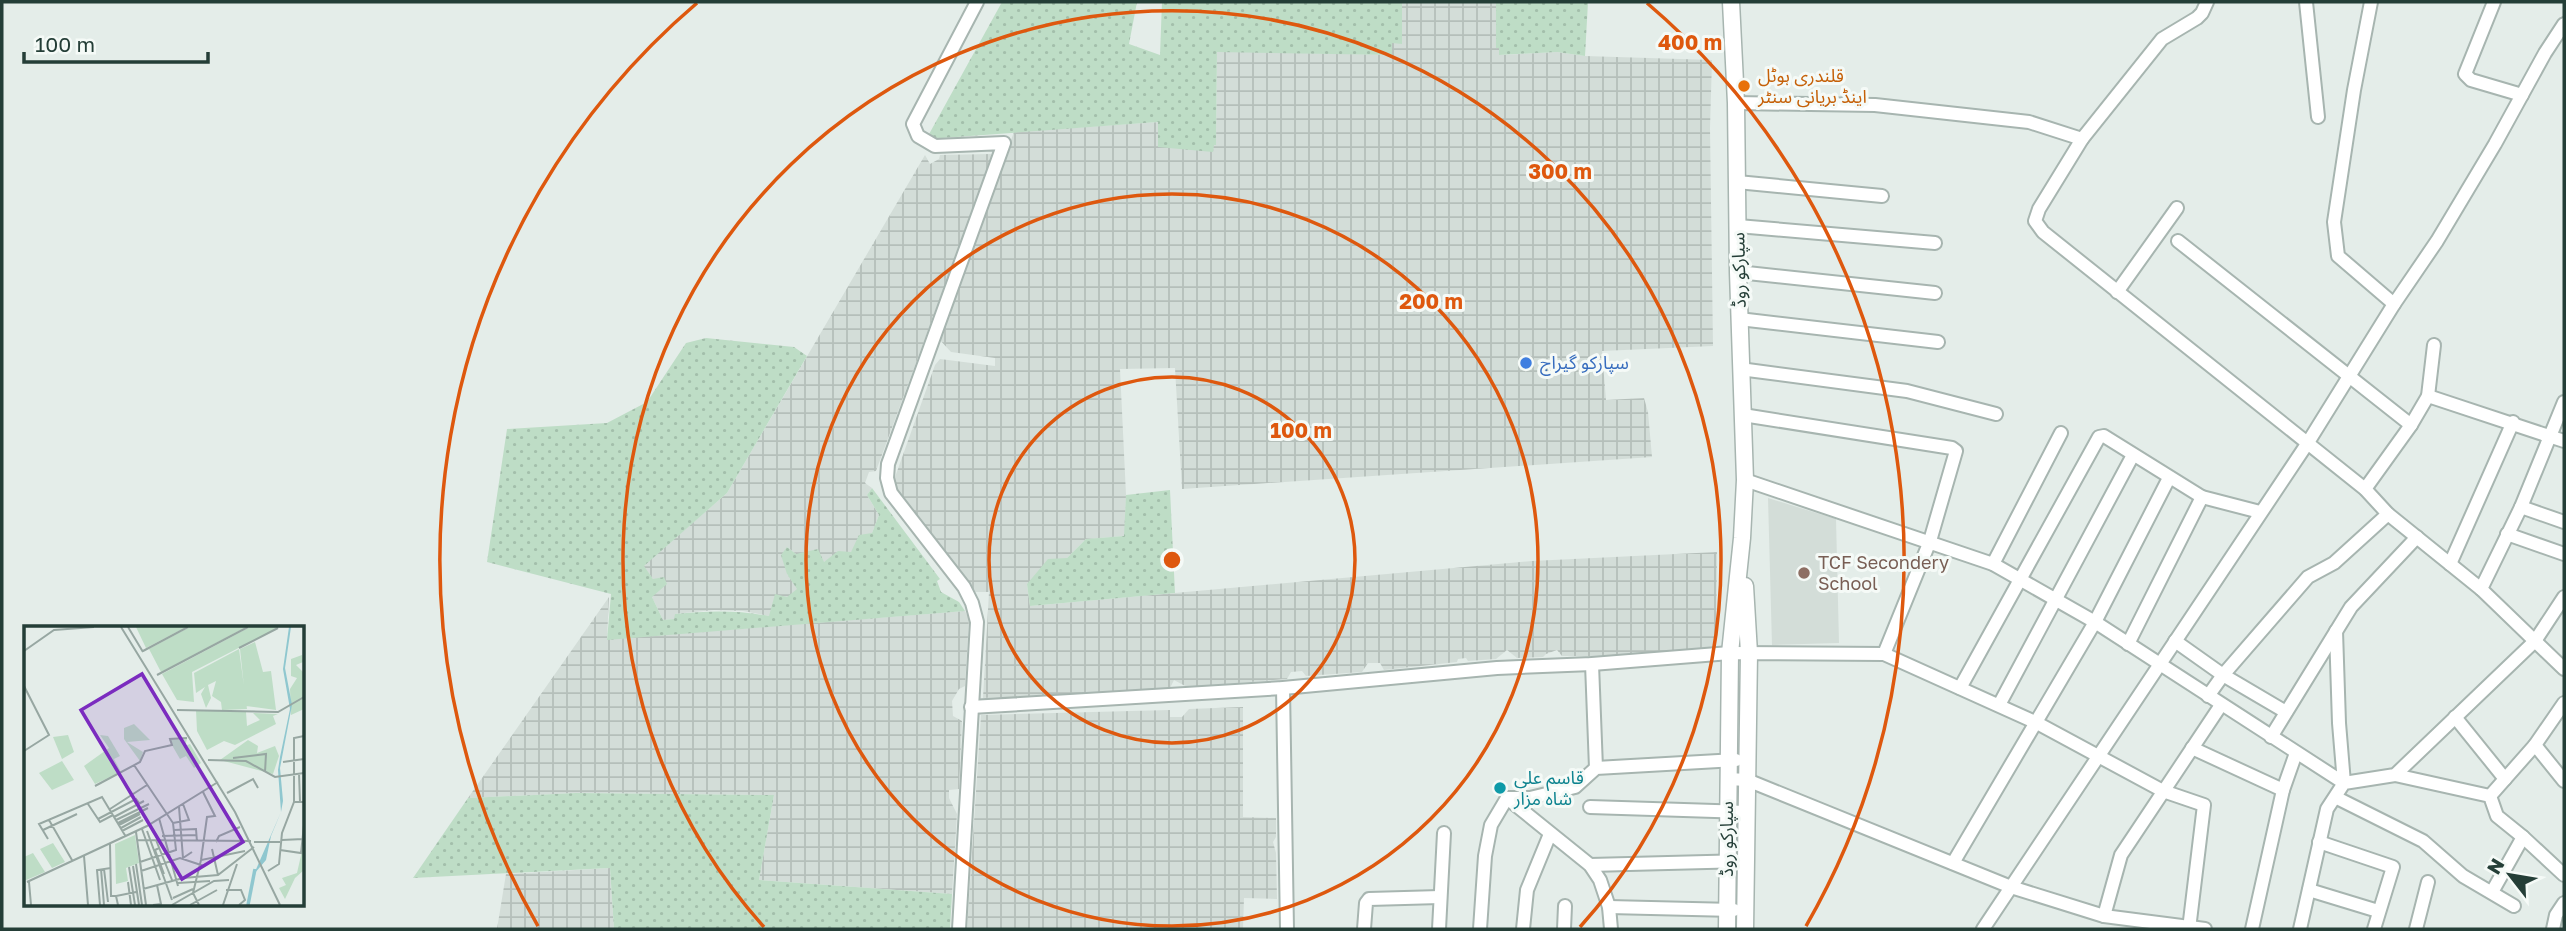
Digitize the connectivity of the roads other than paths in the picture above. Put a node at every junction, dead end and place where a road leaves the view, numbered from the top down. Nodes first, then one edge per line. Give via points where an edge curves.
1 (977, 2) edge
2 (1731, 2) edge
3 (2207, 2) edge
4 (2306, 2) edge
5 (2371, 2) edge
6 (2494, 2) edge
7 (2564, 24) edge
8 (2522, 95) junction
9 (1736, 103) junction
10 (2318, 117) dead end
11 (2082, 139) junction
12 (1737, 182) junction
13 (1882, 196) dead end
14 (2177, 208) dead end
15 (1738, 226) junction
16 (2178, 241) dead end
17 (1935, 243) dead end
18 (1738, 272) junction
19 (2117, 292) junction
20 (1935, 293) dead end
21 (2394, 304) junction
22 (1740, 319) junction
23 (1938, 342) dead end
24 (2434, 345) dead end
25 (1740, 369) junction
26 (2351, 376) junction
27 (2428, 396) junction
28 (2564, 402) edge
29 (1996, 414) dead end
30 (1743, 415) junction
31 (2513, 422) junction
32 (2411, 425) junction
33 (2061, 433) dead end
34 (2550, 437) junction
35 (2564, 441) edge
36 (2307, 444) junction
37 (2133, 455) junction
38 (2169, 478) junction
39 (1745, 480) junction
40 (2365, 489) junction
41 (2202, 497) junction
42 (2521, 507) junction
43 (2260, 512) junction
44 (2388, 514) junction
45 (2564, 522) edge
46 (2507, 534) junction
47 (2417, 537) junction
48 (1742, 538) junction
49 (1930, 541) junction
50 (2564, 554) edge
51 (1993, 564) junction
52 (2450, 564) junction
53 (2020, 578) junction
54 (2481, 589) junction
55 (2056, 598) junction
56 (2564, 598) edge
57 (2095, 622) junction
58 (2336, 631) junction
59 (2535, 640) junction
60 (2175, 641) junction
61 (2128, 644) junction
62 (1730, 653) junction
63 (1749, 653) junction
64 (1884, 654) junction
65 (1592, 664) junction
66 (2160, 665) junction
67 (2564, 669) edge
68 (2223, 675) junction
69 (1283, 688) junction
70 (1961, 688) junction
71 (2208, 696) junction
72 (2564, 703) edge
73 (1998, 705) junction
74 (2221, 705) junction
75 (971, 707) junction
76 (2286, 712) junction
77 (2455, 717) junction
78 (2037, 723) junction
79 (2271, 737) junction
80 (2535, 746) junction
81 (2192, 747) junction
82 (2295, 753) junction
83 (2098, 757) junction
84 (1747, 760) junction
85 (1728, 761) junction
86 (1597, 768) junction
87 (2395, 775) junction
88 (1728, 779) junction
89 (2505, 779) junction
90 (1747, 780) junction
91 (2564, 781) edge
92 (2344, 783) junction
93 (2283, 790) junction
94 (2162, 791) junction
95 (2490, 796) junction
96 (2337, 797) junction
97 (1507, 798) junction
98 (1590, 807) dead end
99 (1727, 812) junction
100 (1746, 812) junction
101 (1444, 833) dead end
102 (1550, 834) junction
103 (2523, 837) junction
104 (2319, 842) junction
105 (1727, 861) junction
106 (1746, 861) junction
107 (1952, 863) junction
108 (1590, 866) junction
109 (2564, 875) edge
110 (2428, 882) dead end
111 (2011, 887) junction
112 (2309, 890) junction
113 (2492, 892) junction
114 (1440, 897) junction
115 (2564, 903) edge
116 (1565, 906) dead end
117 (2514, 906) dead end
118 (1609, 907) junction
119 (1727, 910) junction
120 (1745, 910) junction
121 (2378, 911) junction
122 (2104, 916) junction
123 (2189, 928) edge
124 (959, 929) edge
125 (1287, 929) edge
126 (1364, 929) edge
127 (1439, 929) edge
128 (1480, 929) edge
129 (1523, 929) edge
130 (1564, 929) edge
131 (1611, 929) edge
132 (1727, 929) edge
133 (1745, 929) edge
134 (1983, 929) edge
135 (2205, 929) edge
136 (2252, 929) edge
137 (2300, 929) edge
138 (2374, 929) edge
139 (2416, 929) edge
140 (2553, 929) edge

1 - 75 street via 913,124 918,136 935,146 1004,143 888,464 887,478 891,493 972,603 977,622
2 - 9 street, سپارکو روڈ
3 - 11 street via 2197,18 2162,39
4 - 10 street
5 - 21 street via 2334,222 2338,256
6 - 8 street via 2465,74 2471,80
7 - 8 street
8 - 21 street via 2437,241
9 - 11 street via 1875,105 2029,122
9 - 12 street, سپارکو روڈ
11 - 19 street via 2035,221
12 - 13 street
12 - 15 street, سپارکو روڈ
14 - 19 street
15 - 17 street
15 - 18 street, سپارکو روڈ
16 - 26 street
18 - 20 street
18 - 22 street, سپارکو روڈ
19 - 36 street
21 - 26 street
22 - 23 street
22 - 25 street, سپارکو روڈ
24 - 27 street
25 - 29 street via 1907,391
25 - 30 street, سپارکو روڈ
26 - 32 street
26 - 36 street
27 - 31 street
27 - 32 street
28 - 34 street
30 - 39 street, سپارکو روڈ
30 - 49 street via 1952,448 1956,454
31 - 34 street
31 - 52 street
32 - 40 street
33 - 51 street
34 - 35 street
34 - 42 street
36 - 40 street
36 - 43 street
37 - 38 street
37 - 53 street via 2099,437
37 - 55 street
38 - 41 street
38 - 57 street
39 - 48 street, سپارکو روڈ
39 - 49 street
40 - 44 street
41 - 43 street
41 - 61 street
42 - 45 street
42 - 46 street
43 - 60 street
44 - 47 street
44 - 68 street via 2334,563 2308,577
46 - 50 street
46 - 54 street
47 - 52 street
47 - 58 street via 2350,607
48 - 62 street, سپارکو روڈ
48 - 63 street, سپارکو روڈ
49 - 51 street
49 - 64 street
51 - 53 street
52 - 54 street
53 - 55 street
53 - 70 street
54 - 59 street
55 - 57 street
55 - 73 street
56 - 59 street
57 - 61 street
57 - 78 street
58 - 76 street
58 - 92 street
59 - 67 street
59 - 77 street
60 - 66 street
60 - 68 street
61 - 66 street
62 - 63 street
62 - 65 street
62 - 85 street, سپارکو روڈ
63 - 64 street
63 - 84 street, سپارکو روڈ
64 - 70 street
65 - 69 street
65 - 86 street
66 - 71 street
66 - 83 street
68 - 71 street
68 - 76 street
69 - 75 street
69 - 125 street
70 - 73 street
71 - 74 street
72 - 80 street
73 - 78 street
74 - 79 street
74 - 81 street
75 - 124 street
76 - 79 street
77 - 87 street
77 - 89 street
78 - 83 street
78 - 107 street
79 - 82 street
80 - 89 street
80 - 91 street
81 - 93 street
81 - 94 street
82 - 92 street
82 - 93 street
83 - 94 street
83 - 111 street
84 - 85 street
84 - 90 street, سپارکو روڈ
85 - 86 street
85 - 88 street, سپارکو روڈ
86 - 97 street via 1576,787 1530,798
87 - 92 street
87 - 95 street
88 - 90 street
88 - 99 street, سپارکو روڈ
89 - 95 street
90 - 100 street, سپارکو روڈ
90 - 107 street
92 - 96 street
93 - 136 street
94 - 122 street via 2121,855
94 - 123 street via 2204,805
95 - 103 street via 2497,816
96 - 104 street via 2328,810
96 - 113 street via 2423,841 2463,876
97 - 102 street
97 - 128 street via 1491,825
98 - 99 street
99 - 100 street
99 - 105 street, سپارکو روڈ
100 - 106 street, سپارکو روڈ
101 - 114 street
102 - 108 street
102 - 129 street via 1527,890
103 - 109 street
103 - 113 street
104 - 112 street
104 - 121 street via 2393,867
105 - 106 street
105 - 108 street
105 - 119 street, سپارکو روڈ
106 - 120 street, سپارکو روڈ
107 - 111 street
108 - 118 street
110 - 139 street
111 - 122 street
111 - 134 street
112 - 121 street
112 - 137 street
113 - 117 street
114 - 126 street via 1369,899
114 - 127 street
115 - 140 street
116 - 130 street
118 - 119 street
118 - 131 street
119 - 120 street
119 - 132 street, سپارکو روڈ
120 - 133 street, سپارکو روڈ
121 - 138 street
122 - 123 street
123 - 135 street

